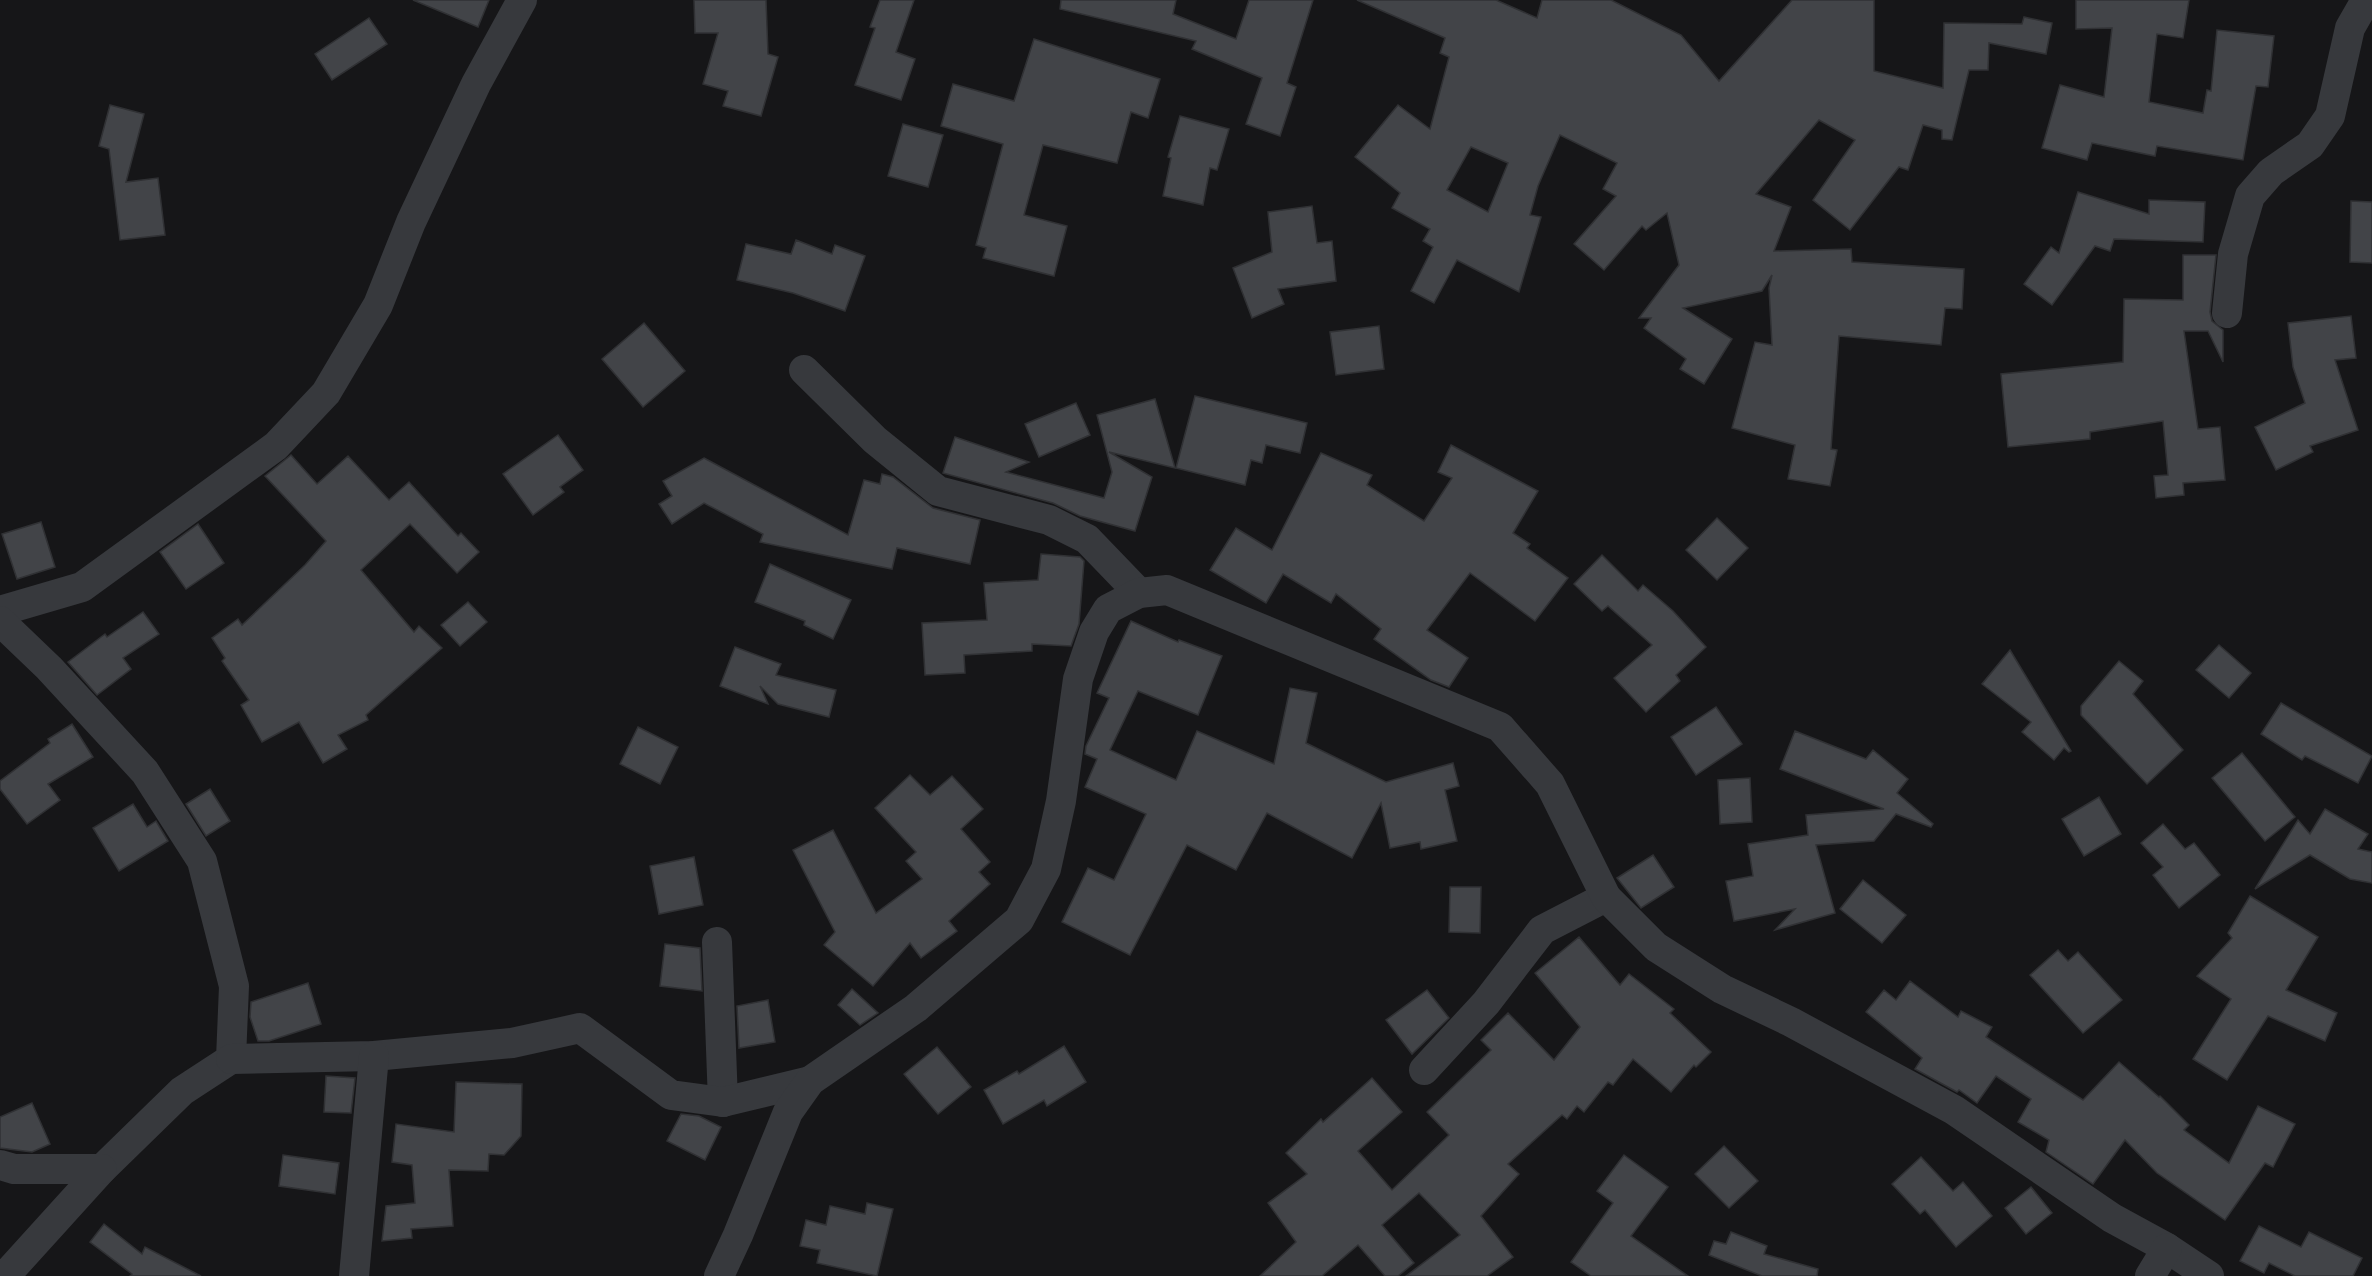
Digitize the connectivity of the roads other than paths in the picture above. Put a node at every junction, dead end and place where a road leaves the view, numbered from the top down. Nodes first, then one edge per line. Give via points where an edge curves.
1 (522, 0) edge
2 (2366, 0) edge
3 (2227, 313) dead end
4 (804, 370) dead end
5 (1139, 593) junction
6 (0, 611) edge
7 (0, 621) edge
8 (1606, 897) junction
9 (717, 942) dead end
10 (374, 1056) junction
11 (231, 1059) junction
12 (1424, 1070) dead end
13 (810, 1081) junction
14 (723, 1102) junction
15 (0, 1165) edge
16 (102, 1169) junction
17 (2167, 1248) junction
18 (5, 1276) edge
19 (354, 1276) edge
20 (718, 1276) edge
21 (2150, 1276) edge
22 (2209, 1276) edge

1 - 6 street via 476,84 378,305 326,393 276,447 82,587
2 - 3 street via 2350,28 2330,116 2310,145 2271,172 2250,196 2233,254
4 - 5 street via 875,440 938,491 1048,520 1088,539
5 - 8 street via 1167,590 1500,727 1550,784
5 - 13 street via 1108,609 1094,632 1078,680 1061,801 1046,869 1019,920 916,1008
7 - 11 street via 145,772 202,861 234,986
8 - 12 street via 1542,930 1486,1003
8 - 17 street via 1656,947 1722,989 1954,1110 2112,1218
9 - 14 street
10 - 11 street
10 - 14 street via 512,1043 580,1028 671,1095
10 - 19 street
11 - 16 street via 182,1091
13 - 14 street
13 - 20 street via 788,1112
15 - 16 street via 14,1169
16 - 18 street
17 - 21 street
17 - 22 street

